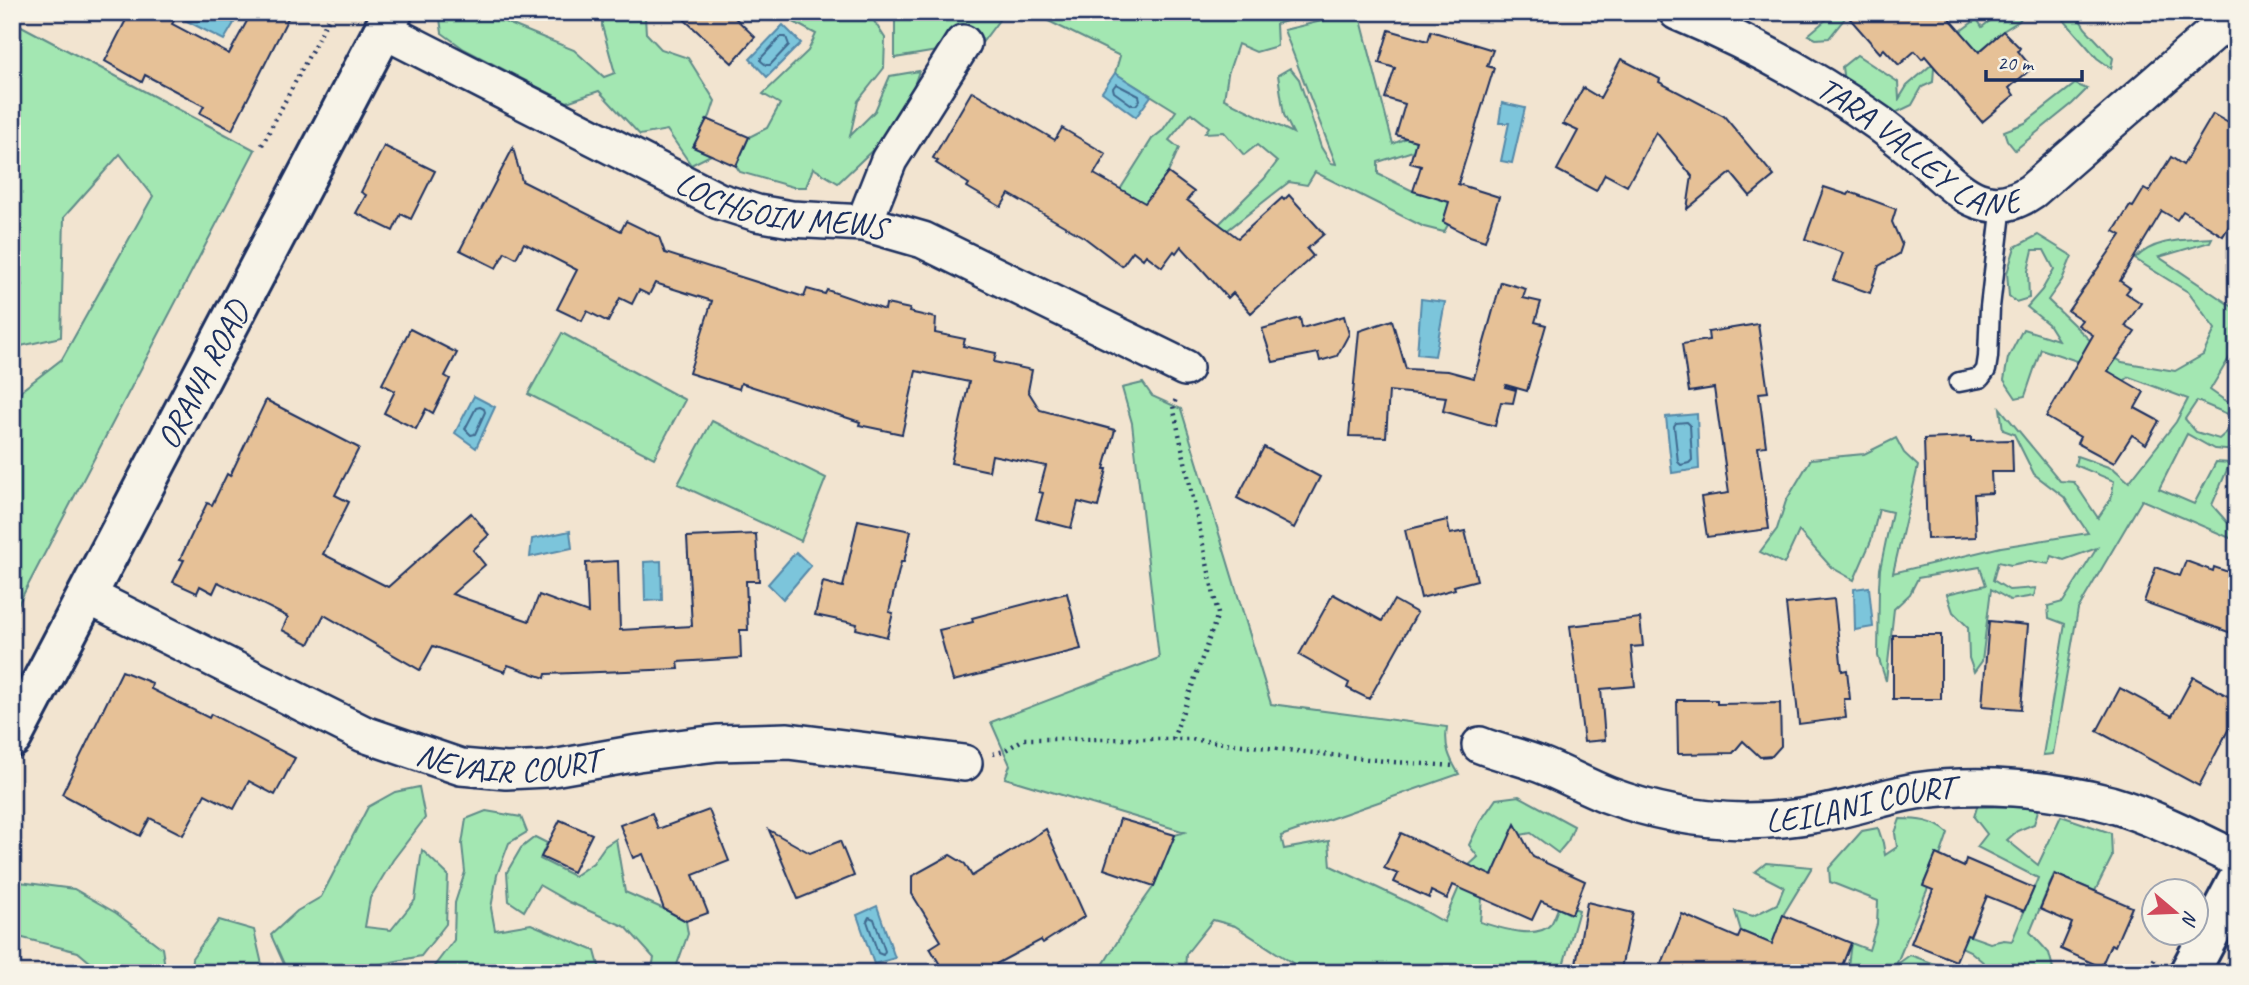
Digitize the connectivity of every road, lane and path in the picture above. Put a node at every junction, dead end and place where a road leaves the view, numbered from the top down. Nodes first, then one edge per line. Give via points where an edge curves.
1 (332, 12) edge
2 (1677, 12) edge
3 (2237, 12) edge
4 (388, 21) edge
5 (963, 43) dead end
6 (262, 145) dead end
7 (2002, 204) junction
8 (864, 223) junction
9 (1185, 368) joint
10 (1959, 382) dead end
11 (88, 596) junction
12 (12, 738) edge
13 (1173, 739) junction
14 (1480, 745) joint
15 (964, 763) joint
16 (2237, 859) edge
17 (2237, 882) edge
18 (2189, 973) edge

1 - 6 path
2 - 7 street, TARA VALLEY LANE via 1748,44 1840,97 1966,195
3 - 7 street, TARA VALLEY LANE via 2032,191
4 - 8 street, LOCHGOIN MEWS via 719,201 791,219
4 - 11 street, ORANA ROAD
5 - 8 street via 889,160
7 - 10 lane via 1987,364 1980,377
8 - 9 street, LOCHGOIN MEWS via 923,240
9 - 13 path via 1174,406 1218,614
11 - 12 street, ORANA ROAD
11 - 15 street, NEVAIR COURT via 364,734 461,766 547,769 717,743 788,741
13 - 14 path via 1454,766
13 - 15 path via 1024,739 1004,751
14 - 16 street, LEILANI COURT via 1635,804 1717,819 1784,819 1944,788 2067,794 2150,819
17 - 18 street

